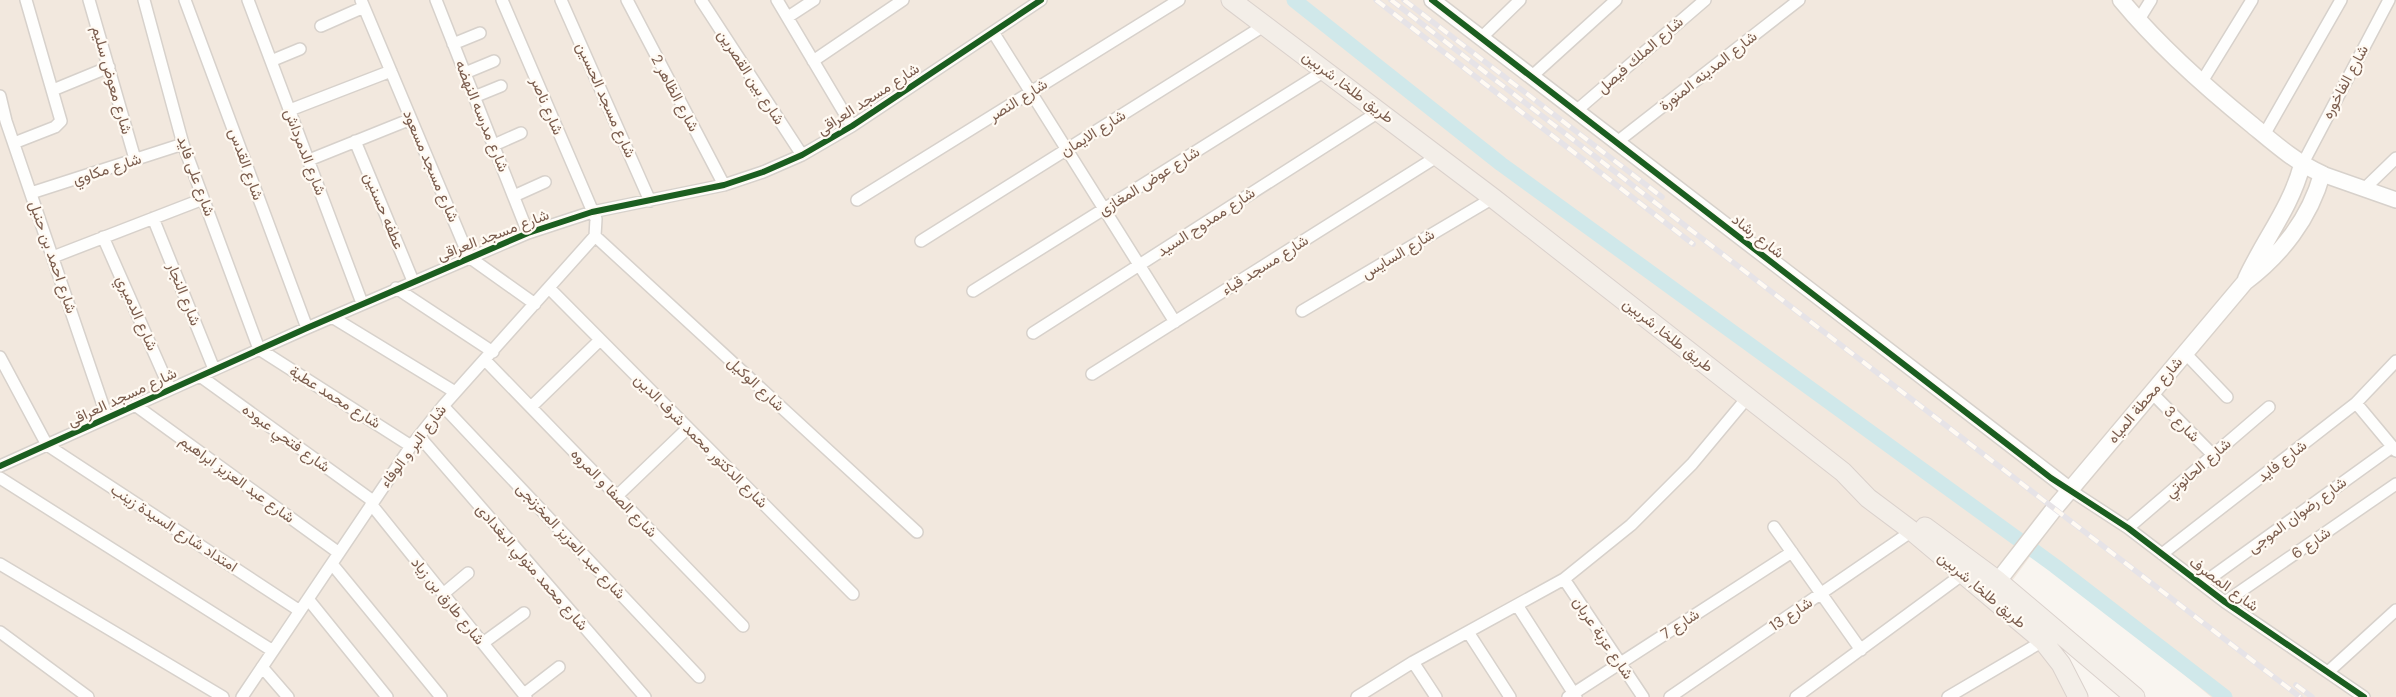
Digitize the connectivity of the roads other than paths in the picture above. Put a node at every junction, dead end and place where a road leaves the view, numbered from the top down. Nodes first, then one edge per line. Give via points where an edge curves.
1 (26, 0) edge
2 (89, 0) edge
3 (144, 0) edge
4 (185, 0) edge
5 (436, 0) edge
6 (502, 0) edge
7 (561, 0) edge
8 (627, 0) edge
9 (701, 0) edge
10 (777, 0) edge
11 (814, 0) edge
12 (903, 0) edge
13 (1042, 0) edge
14 (1179, 0) edge
15 (1231, 0) edge
16 (1432, 0) edge
17 (1520, 0) edge
18 (1616, 0) edge
19 (1705, 0) edge
20 (1799, 0) edge
21 (2121, 0) edge
22 (2152, 0) edge
23 (2252, 0) edge
24 (2341, 0) edge
25 (2389, 0) edge
26 (253, 1) edge
27 (362, 4) edge
28 (788, 17) junction
29 (2138, 21) junction
30 (1264, 25) junction
31 (321, 26) dead end
32 (993, 32) junction
33 (480, 33) dead end
34 (1480, 38) junction
35 (454, 44) junction
36 (300, 49) dead end
37 (271, 61) junction
38 (494, 61) dead end
39 (813, 61) junction
40 (108, 67) junction
41 (1326, 70) junction
42 (391, 71) junction
43 (465, 73) junction
44 (1531, 77) junction
45 (2201, 83) junction
46 (501, 86) dead end
47 (53, 90) junction
48 (1030, 92) junction
49 (0, 96) edge
50 (474, 96) junction
51 (290, 110) junction
52 (1380, 111) junction
53 (1576, 111) junction
54 (411, 119) junction
55 (3, 122) edge
56 (852, 126) junction
57 (521, 133) dead end
58 (2264, 135) junction
59 (355, 141) junction
60 (1617, 142) junction
61 (14, 143) junction
62 (183, 144) junction
63 (494, 145) junction
64 (1067, 150) junction
65 (802, 155) junction
66 (1438, 156) junction
67 (2396, 158) edge
68 (135, 159) junction
69 (308, 160) junction
70 (2302, 165) junction
71 (2322, 174) junction
72 (545, 182) dead end
73 (724, 185) junction
74 (2364, 190) junction
75 (31, 194) junction
76 (514, 196) junction
77 (1493, 198) junction
78 (203, 199) junction
79 (857, 200) dead end
80 (2396, 200) edge
81 (650, 201) junction
82 (1104, 209) junction
83 (592, 212) junction
84 (153, 218) junction
85 (528, 233) junction
86 (595, 236) junction
87 (103, 238) junction
88 (921, 241) dead end
89 (469, 256) junction
90 (53, 257) junction
91 (1139, 265) junction
92 (413, 281) junction
93 (2245, 282) junction
94 (396, 288) junction
95 (549, 288) junction
96 (973, 291) dead end
97 (362, 303) junction
98 (535, 304) junction
99 (1302, 311) dead end
100 (332, 317) junction
101 (1175, 322) junction
102 (307, 328) junction
103 (1033, 333) dead end
104 (600, 340) junction
105 (259, 349) junction
106 (2185, 353) junction
107 (489, 356) junction
108 (0, 357) edge
109 (2396, 361) edge
110 (214, 369) junction
111 (1092, 374) dead end
112 (200, 376) junction
113 (170, 389) junction
114 (455, 392) junction
115 (2152, 393) junction
116 (2227, 397) dead end
117 (1747, 398) junction
118 (2356, 403) junction
119 (135, 405) junction
120 (443, 406) junction
121 (531, 407) junction
122 (2269, 408) dead end
123 (107, 418) junction
124 (688, 428) junction
125 (419, 436) junction
126 (47, 445) junction
127 (411, 446) junction
128 (2394, 449) edge
129 (2213, 455) junction
130 (1, 464) edge
131 (1843, 472) junction
132 (0, 478) edge
133 (2396, 484) edge
134 (2070, 490) junction
135 (617, 496) junction
136 (372, 503) junction
137 (1774, 526) dead end
138 (2128, 528) junction
139 (1912, 531) junction
140 (917, 532) dead end
141 (1792, 552) junction
142 (339, 553) junction
143 (2162, 554) junction
144 (0, 564) edge
145 (332, 564) junction
146 (468, 573) dead end
147 (1963, 574) junction
148 (1564, 579) junction
149 (1998, 581) junction
150 (2202, 584) junction
151 (443, 594) junction
152 (853, 594) dead end
153 (1821, 594) junction
154 (308, 599) junction
155 (2225, 602) junction
156 (1517, 605) junction
157 (2396, 610) edge
158 (300, 611) junction
159 (524, 613) dead end
160 (743, 626) dead end
161 (0, 632) edge
162 (1468, 632) junction
163 (2043, 641) junction
164 (483, 643) junction
165 (1861, 650) junction
166 (273, 652) junction
167 (1413, 662) junction
168 (1620, 663) junction
169 (262, 667) junction
170 (559, 667) dead end
171 (2328, 672) junction
172 (699, 677) dead end
173 (525, 696) edge
174 (1572, 696) edge
175 (2133, 696) edge
176 (88, 697) edge
177 (223, 697) edge
178 (242, 697) edge
179 (288, 697) edge
180 (388, 697) edge
181 (441, 697) edge
182 (645, 697) edge
183 (1357, 697) edge
184 (1436, 697) edge
185 (1510, 697) edge
186 (1642, 697) edge
187 (1670, 697) edge
188 (1796, 697) edge
189 (1948, 697) edge
190 (2078, 697) edge
191 (2364, 697) edge

1 - 47 street
2 - 40 street, شارع معوض سليم
3 - 62 street, شارع على فايد
4 - 102 street, شارع القدس
5 - 35 street, شارع مدرسه النهضه
6 - 83 street, شارع ناصر
7 - 81 street, شارع مسجد الحسين
8 - 73 street, شارع الظاهر 2
9 - 65 street, شارع بين القصرين
10 - 28 street
11 - 28 street
12 - 39 street
13 - 32 street, شارع مسجد العراقى
14 - 48 street, شارع النصر
15 - 30 main road, طريق طلخا, شربين
16 - 34 street, شارع رشاد
17 - 34 street
18 - 44 street
19 - 53 street, شارع الملك فيصل
20 - 60 street, شارع المدينه المنورة
21 - 29 main road
22 - 29 street
23 - 45 street
24 - 58 street
25 - 70 street, شارع الفاخوره
26 - 37 street, شارع الدمرداش
27 - 31 street
27 - 42 street, شارع مسجد مسعود
28 - 39 street
29 - 45 main road
30 - 41 main road, طريق طلخا, شربين
30 - 64 street, شارع الايمان
32 - 48 street
32 - 56 street, شارع مسجد العراقى
33 - 35 street
34 - 44 street, شارع رشاد
35 - 43 street, شارع مدرسه النهضه
36 - 37 street
37 - 51 street, شارع الدمرداش
38 - 43 street
39 - 56 street
40 - 47 street
40 - 68 street, شارع معوض سليم
41 - 52 main road, طريق طلخا, شربين
41 - 82 street, شارع عوض المغازى
42 - 51 street
42 - 54 street, شارع مسجد مسعود
43 - 50 street, شارع مدرسه النهضه
44 - 53 street, شارع رشاد
45 - 58 main road
46 - 50 street
47 - 61 street via 61,116 59,125
48 - 64 street
48 - 79 street, شارع النصر
49 - 55 street, شارع احمد بن حنبل
50 - 63 street, شارع مدرسه النهضه
51 - 69 street, شارع الدمرداش
52 - 66 main road, طريق طلخا, شربين
52 - 91 street, شارع ممدوح السيد
53 - 60 street, شارع رشاد
54 - 59 street
54 - 89 street, شارع مسجد مسعود
55 - 61 street, شارع احمد بن حنبل
56 - 65 street, شارع مسجد العراقى
57 - 63 street
58 - 70 main road
59 - 69 street
59 - 92 street, عطفه حسنين
60 - 134 street, شارع رشاد
61 - 75 street, شارع احمد بن حنبل
62 - 68 street, شارع مكاوي
62 - 78 street, شارع على فايد
63 - 76 street, شارع مدرسه النهضه
64 - 82 street
64 - 88 street, شارع الايمان
65 - 73 street, شارع مسجد العراقى
66 - 77 main road, طريق طلخا, شربين
66 - 101 street, شارع مسجد قباء
67 - 74 street
68 - 75 street, شارع مكاوي
69 - 97 street, شارع الدمرداش
70 - 71 main road
70 - 93 main road via 2287,205 2257,254
71 - 74 street
71 - 93 main road via 2317,193 2290,238 2266,266
72 - 76 street
73 - 81 street, شارع مسجد العراقى
74 - 80 street
75 - 90 street, شارع احمد بن حنبل
76 - 85 street, شارع مدرسه النهضه
77 - 99 street, شارع السايس
77 - 117 main road, طريق طلخا, شربين
78 - 84 street
78 - 105 street, شارع على فايد
81 - 83 street, شارع مسجد العراقى
82 - 91 street
82 - 96 street, شارع عوض المغازى
83 - 85 street, شارع مسجد العراقى
83 - 86 street via 596,220
84 - 87 street
84 - 110 street, شارع النجار
85 - 89 street, شارع مسجد العراقى
86 - 95 street, شارع البر و الوفاء
86 - 140 street, شارع الوكيل
87 - 90 street
87 - 113 street, شارع الدميري
89 - 92 street, شارع مسجد العراقى
89 - 98 street
90 - 123 street, شارع احمد بن حنبل
91 - 101 street
91 - 103 street, شارع ممدوح السيد
92 - 94 street, شارع مسجد العراقى
93 - 106 main road, شارع محطة المياه
94 - 97 street, شارع مسجد العراقى
94 - 107 street, شارع الصفا و المروه
95 - 98 street, شارع البر و الوفاء
95 - 104 street, شارع الدكتور محمد شرف الدين
97 - 100 street, شارع مسجد العراقى
98 - 107 street, شارع البر و الوفاء
100 - 102 street, شارع مسجد العراقى
100 - 114 street
101 - 111 street, شارع مسجد قباء
102 - 105 street, شارع مسجد العراقى
104 - 121 street
104 - 124 street, شارع الدكتور محمد شرف الدين
105 - 110 street, شارع مسجد العراقى
105 - 127 street, شارع محمد عطية
106 - 115 main road, شارع محطة المياه
106 - 116 street
107 - 114 street, شارع البر و الوفاء
107 - 121 street, شارع الصفا و المروه
108 - 126 street
109 - 118 street, شارع فايد
110 - 112 street, شارع مسجد العراقى
112 - 113 street, شارع مسجد العراقى
112 - 136 street, شارع فتحي عبوده
113 - 119 street, شارع مسجد العراقى
114 - 120 street, شارع البر و الوفاء
115 - 129 street, شارع 3
115 - 134 main road, شارع محطة المياه
117 - 131 main road, طريق طلخا, شربين
117 - 148 street via 1692,464 1638,518
118 - 128 street
118 - 143 street, شارع فايد
119 - 123 street, شارع مسجد العراقى
119 - 142 street, شارع عبد العزيز ابراهيم
120 - 125 street, شارع البر و الوفاء
120 - 172 street, شارع عبد العزيز المخزنجى
121 - 135 street, شارع الصفا و المروه
122 - 129 street, شارع الحانوتي
123 - 126 street, شارع مسجد العراقى
124 - 135 street
124 - 152 street, شارع الدكتور محمد شرف الدين
125 - 127 street, شارع البر و الوفاء
125 - 182 street, شارع محمد متولي البغدادى
126 - 130 street, شارع مسجد العراقى
126 - 158 street, امتداد شارع السيدة زينب
127 - 136 street, شارع البر و الوفاء
128 - 150 street, شارع رضوان الموجى
129 - 138 street, شارع الحانوتي
131 - 139 main road, طريق طلخا, شربين via 1868,498
131 - 149 main road via 1877,491
132 - 166 street
133 - 155 street, شارع 6
134 - 138 street, شارع المصرف
134 - 149 main road, شارع محطة المياه
135 - 160 street, شارع الصفا و المروه
136 - 142 street, شارع البر و الوفاء
136 - 151 street, شارع طارق بن زياد
137 - 141 street
138 - 143 street, شارع المصرف
139 - 147 main road, طريق طلخا, شربين
139 - 153 street, شارع 13
141 - 153 street
141 - 168 street, شارع 7
142 - 145 street, شارع البر و الوفاء
143 - 150 street, شارع المصرف
144 - 177 street
145 - 154 street, شارع البر و الوفاء
145 - 181 street
146 - 151 street
147 - 163 main road, طريق طلخا, شربين
147 - 165 street
148 - 156 street
148 - 168 street, شارع عزبة عربان
149 - 175 main road
150 - 155 street, شارع المصرف
151 - 164 street, شارع طارق بن زياد
153 - 165 street
153 - 187 street, شارع 13
154 - 158 street, شارع البر و الوفاء
154 - 180 street
155 - 171 street, شارع المصرف
156 - 162 street
156 - 174 street
157 - 171 street
158 - 166 street, شارع البر و الوفاء
159 - 164 street
161 - 176 street
162 - 167 street
162 - 185 street
163 - 189 street
163 - 190 main road, طريق طلخا, شربين via 2061,664
164 - 173 street, شارع طارق بن زياد
165 - 188 street
166 - 169 street, شارع البر و الوفاء
167 - 183 street
167 - 184 street
168 - 174 street, شارع 7
168 - 186 street, شارع عزبة عربان
169 - 178 street, شارع البر و الوفاء
169 - 179 street
170 - 173 street
171 - 191 street, شارع المصرف

